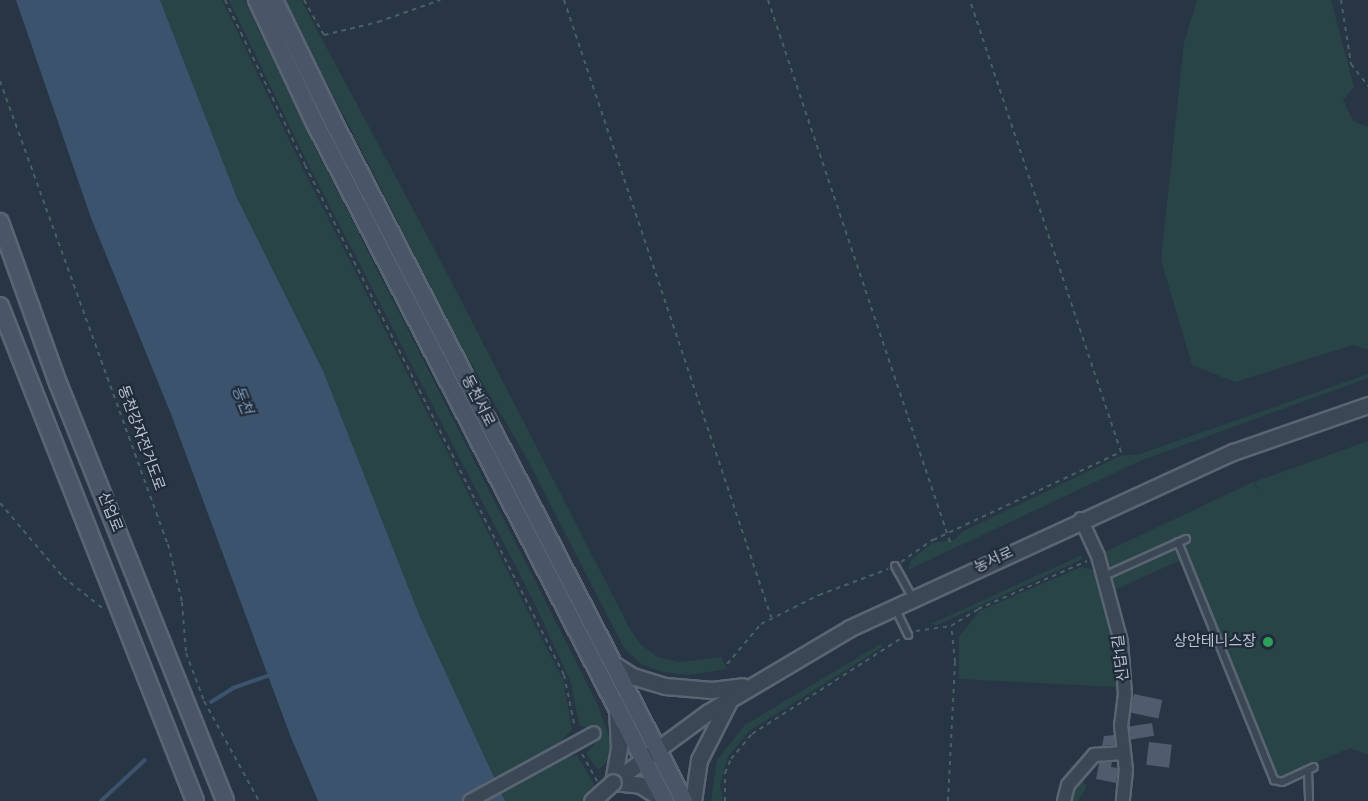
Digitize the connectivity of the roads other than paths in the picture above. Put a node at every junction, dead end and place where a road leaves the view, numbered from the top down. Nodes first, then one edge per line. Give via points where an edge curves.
1 (257, 0) edge
2 (274, 0) edge
3 (0, 222) edge
4 (0, 306) edge
5 (1368, 405) edge
6 (1082, 519) junction
7 (1186, 538) dead end
8 (1178, 542) junction
9 (895, 566) road end
10 (1104, 576) junction
11 (913, 597) junction
12 (894, 607) junction
13 (908, 635) road end
14 (615, 665) junction
15 (752, 684) junction
16 (731, 698) junction
17 (617, 709) junction
18 (594, 733) dead end
19 (657, 748) junction
20 (1124, 753) junction
21 (643, 759) junction
22 (606, 783) junction
23 (195, 801) edge
24 (225, 801) edge
25 (470, 801) edge
26 (592, 801) edge
27 (665, 801) edge
28 (684, 801) edge
29 (693, 801) edge
30 (1064, 801) edge
31 (1123, 801) edge
32 (1309, 801) edge

1 - 17 main road, 동천서로 via 315,123
2 - 14 main road, 동천서로 via 337,130
3 - 24 main road, 산업로 via 58,383
4 - 23 main road, 산업로
5 - 6 street, 농서로 via 1233,452
6 - 10 street, 신답1길
6 - 11 street, 농서로
7 - 8 lane
8 - 10 lane
8 - 32 lane via 1273,778 1282,782 1311,769
9 - 11 lane
10 - 20 street, 신답1길 via 1123,656 1120,725
11 - 12 street, 농서로
12 - 13 lane
12 - 15 street, 농서로
14 - 15 street via 647,682 688,690
14 - 19 main road, 동천서로
15 - 16 street, 농서로
16 - 19 street, 농서로
16 - 29 street via 699,760
17 - 21 main road, 동천서로
17 - 22 street via 619,747
18 - 25 street
19 - 21 street, 농서로
19 - 28 main road, 동천서로
20 - 30 street via 1094,755 1068,785
20 - 31 street, 신답1길
21 - 22 street, 농서로
21 - 27 main road, 동천서로
22 - 26 street, 농서로, bridge
22 - 27 street via 639,785

